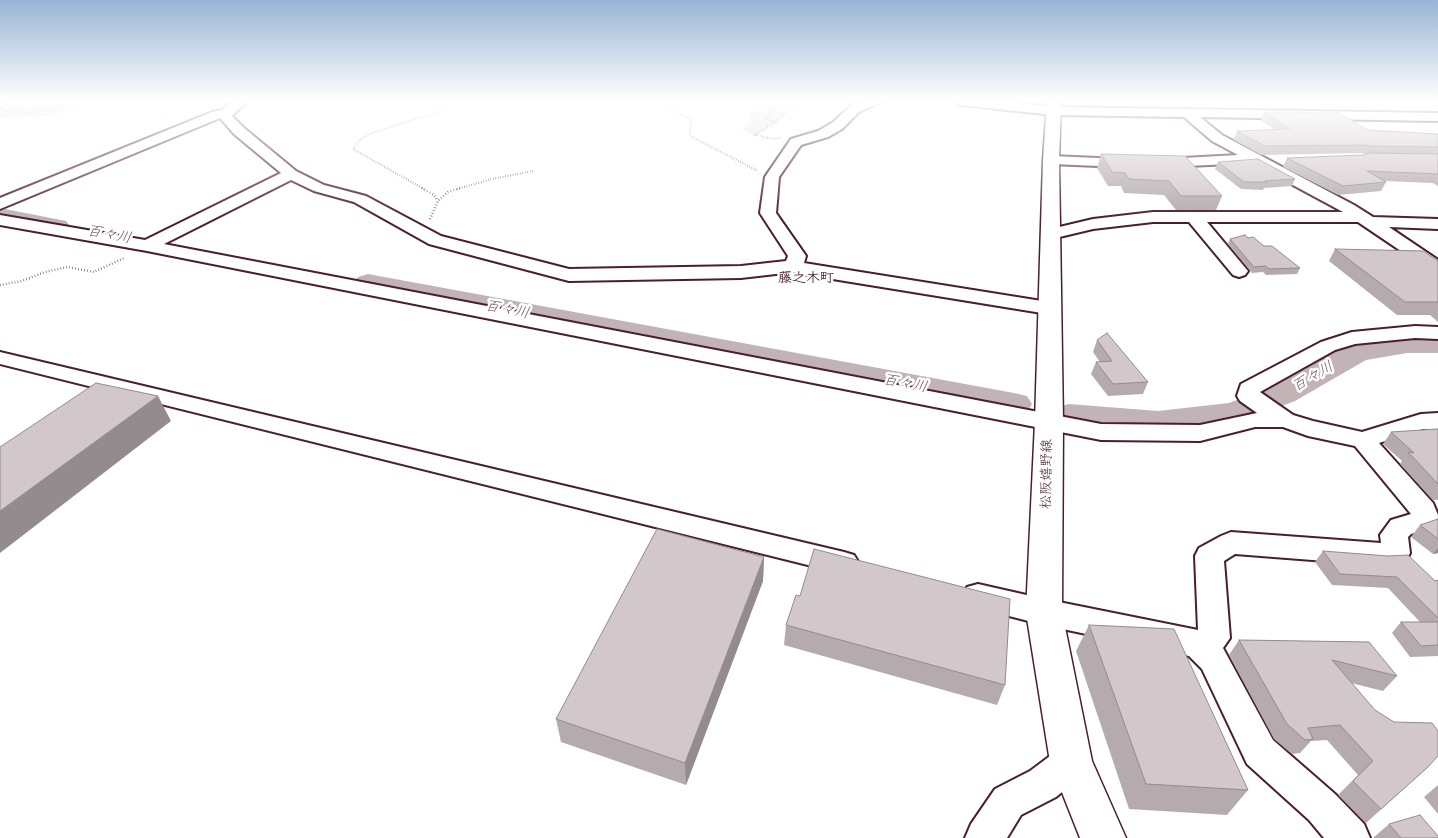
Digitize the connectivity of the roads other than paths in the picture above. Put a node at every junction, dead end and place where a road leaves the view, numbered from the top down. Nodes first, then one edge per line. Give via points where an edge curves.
1 (156, 140) edge
2 (250, 140) edge
3 (802, 140) edge
4 (1052, 140) edge
5 (1221, 140) edge
6 (1283, 159) dead end
7 (1051, 160) junction
8 (1257, 160) junction
9 (291, 174) junction
10 (0, 204) edge
11 (1194, 217) junction
12 (0, 220) edge
13 (1368, 220) junction
14 (1438, 224) edge
15 (1051, 234) junction
16 (147, 246) junction
17 (794, 266) junction
18 (1438, 268) edge
19 (1239, 271) dead end
20 (1048, 308) junction
21 (1438, 333) edge
22 (0, 358) edge
23 (1269, 409) junction
24 (1438, 421) edge
25 (1048, 422) junction
26 (1363, 440) junction
27 (1431, 510) edge
28 (872, 570) edge
29 (959, 591) edge
30 (1044, 612) junction
31 (1198, 644) junction
32 (1071, 762) junction
33 (985, 838) edge
34 (1103, 838) edge
35 (1350, 838) edge

1 - 10 street
2 - 9 street
3 - 17 street via 796,142 772,177 768,214 797,256
4 - 7 main road, 松阪嬉野線
5 - 8 street
6 - 8 street
7 - 8 street via 1145,164
7 - 15 main road, 松阪嬉野線
8 - 13 street
9 - 16 street
9 - 17 street via 320,188 360,199 435,240 569,275 741,272
11 - 13 street
11 - 15 street via 1153,217 1093,224
11 - 19 street
12 - 16 street
13 - 14 street
13 - 18 street
15 - 20 main road, 松阪嬉野線
16 - 25 street
17 - 20 street
20 - 25 main road, 松阪嬉野線
21 - 23 street via 1352,338 1328,346 1249,390 1248,396
22 - 28 street
23 - 25 street via 1255,420 1200,432 1101,432
23 - 26 street via 1308,428
24 - 26 street via 1421,422
25 - 30 main road, 松阪嬉野線
26 - 27 street
27 - 31 street via 1426,520 1401,527 1394,535 1396,553 1231,543 1209,556 1214,638
29 - 30 street
30 - 31 street
30 - 32 main road, 松阪嬉野線
31 - 35 street via 1214,659 1260,752 1322,807
32 - 33 street via 1043,784 1008,802
32 - 34 main road, 松阪嬉野線

